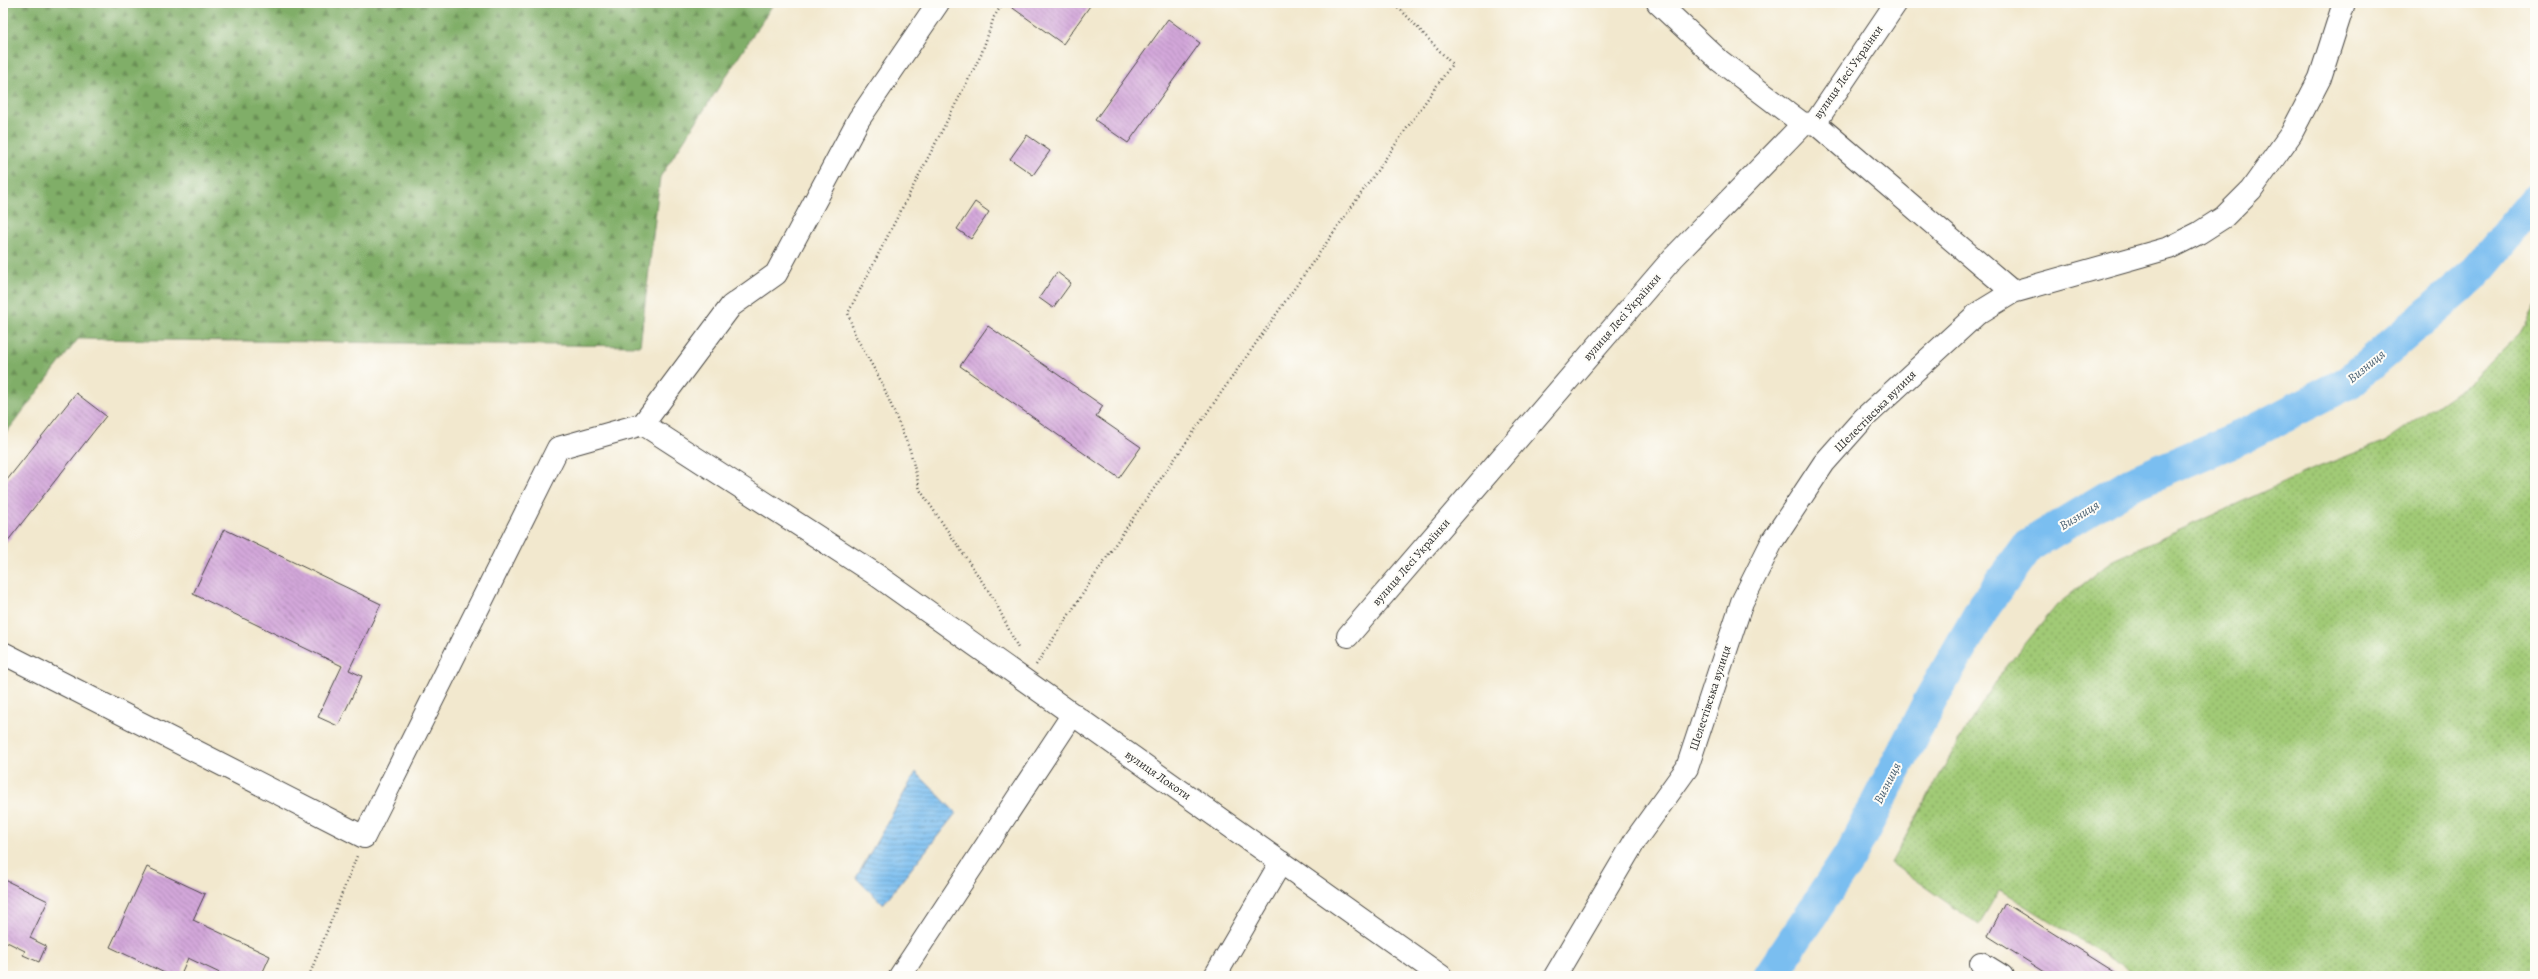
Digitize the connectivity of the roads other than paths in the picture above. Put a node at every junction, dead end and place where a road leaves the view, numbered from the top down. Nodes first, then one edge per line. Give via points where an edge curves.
1 (938, 3) edge
2 (1658, 3) edge
3 (1896, 3) edge
4 (2344, 3) edge
5 (1809, 124) junction
6 (2013, 292) junction
7 (643, 424) junction
8 (1348, 636) dead end
9 (3, 653) edge
10 (1073, 714) junction
11 (1282, 862) junction
12 (1981, 963) dead end
13 (900, 976) edge
14 (1215, 976) edge
15 (1441, 976) edge
16 (1555, 976) edge
17 (2001, 976) edge

1 - 7 street via 859,119 776,274 731,306
2 - 5 street via 1720,61
3 - 5 street, вулиця Лесі Українки
4 - 6 street, Шелестівська вулиця via 2320,78 2291,134 2251,190 2224,217 2169,248
5 - 6 street
5 - 8 street, вулиця Лесі Українки via 1673,258
6 - 16 street, Шелестівська вулиця via 1977,314 1864,418 1824,463 1773,540 1742,602 1687,768 1636,839
7 - 9 street via 558,448 364,837
7 - 10 street, вулиця Локоти via 875,574
10 - 11 street, вулиця Локоти
10 - 13 street
11 - 14 street
11 - 15 street, вулиця Локоти
12 - 17 street

